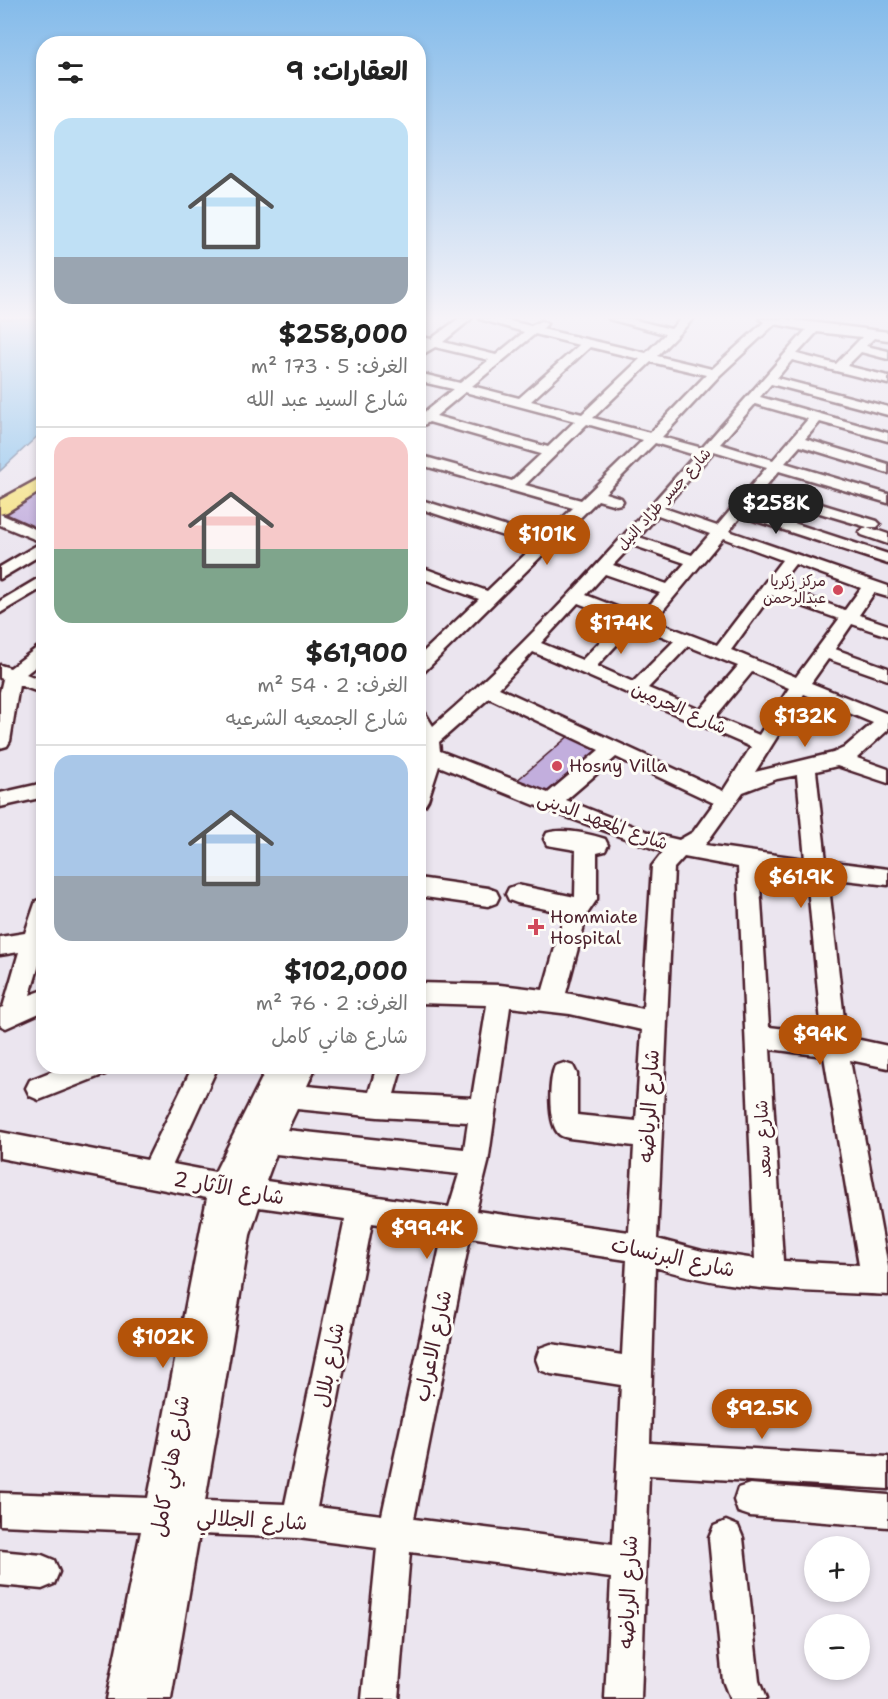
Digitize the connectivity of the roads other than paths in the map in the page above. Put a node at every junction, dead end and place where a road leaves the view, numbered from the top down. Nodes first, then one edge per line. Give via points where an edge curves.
1 (449, 398) edge
2 (506, 398) edge
3 (526, 398) edge
4 (606, 398) edge
5 (691, 398) edge
6 (848, 398) edge
7 (752, 399) joint
8 (855, 400) junction
9 (522, 402) junction
10 (888, 406) edge
11 (888, 411) edge
12 (426, 417) edge
13 (817, 417) junction
14 (584, 419) junction
15 (426, 421) edge
16 (834, 422) junction
17 (888, 437) edge
18 (652, 439) junction
19 (797, 441) junction
20 (709, 450) junction
21 (550, 452) junction
22 (426, 461) edge
23 (778, 464) junction
24 (888, 469) edge
25 (36, 478) edge
26 (611, 479) junction
27 (631, 485) dead end
28 (36, 486) edge
29 (514, 487) junction
30 (756, 489) junction
31 (0, 498) edge
32 (888, 499) edge
33 (590, 500) junction
34 (616, 501) dead end
35 (426, 506) edge
36 (0, 508) edge
37 (654, 509) junction
38 (738, 510) junction
39 (0, 519) edge
40 (869, 528) junction
41 (0, 532) edge
42 (718, 532) junction
43 (629, 539) junction
44 (888, 539) edge
45 (36, 542) edge
46 (36, 544) edge
47 (545, 544) junction
48 (856, 546) junction
49 (36, 550) edge
50 (791, 559) junction
51 (888, 559) edge
52 (696, 561) junction
53 (602, 567) junction
54 (836, 573) junction
55 (0, 574) edge
56 (426, 574) edge
57 (36, 585) edge
58 (768, 588) junction
59 (880, 589) edge
60 (670, 591) junction
61 (575, 596) junction
62 (490, 598) junction
63 (0, 608) edge
64 (849, 618) junction
65 (637, 620) junction
66 (888, 632) edge
67 (684, 640) junction
68 (529, 644) junction
69 (825, 652) junction
70 (720, 653) junction
71 (36, 656) edge
72 (426, 660) edge
73 (749, 664) junction
74 (585, 668) junction
75 (6, 674) edge
76 (888, 674) edge
77 (36, 685) edge
78 (800, 685) junction
79 (637, 689) junction
80 (487, 690) junction
81 (704, 718) junction
82 (888, 721) edge
83 (426, 727) edge
84 (0, 741) edge
85 (762, 744) junction
86 (427, 748) edge
87 (613, 749) junction
88 (838, 759) junction
89 (806, 767) junction
90 (888, 776) edge
91 (36, 792) edge
92 (731, 794) junction
93 (0, 800) edge
94 (549, 802) junction
95 (554, 839) dead end
96 (681, 849) junction
97 (748, 859) junction
98 (816, 868) junction
99 (888, 877) edge
100 (426, 888) edge
101 (517, 894) dead end
102 (488, 897) dead end
103 (577, 911) junction
104 (36, 932) edge
105 (33, 941) junction
106 (0, 946) edge
107 (426, 993) edge
108 (500, 995) junction
109 (552, 1002) junction
110 (36, 1003) edge
111 (6, 1016) edge
112 (653, 1022) junction
113 (758, 1037) junction
114 (836, 1046) junction
115 (888, 1057) edge
116 (75, 1074) edge
117 (202, 1074) edge
118 (278, 1074) edge
119 (300, 1074) edge
120 (388, 1074) edge
121 (564, 1074) dead end
122 (39, 1088) dead end
123 (290, 1096) junction
124 (378, 1105) junction
125 (484, 1111) junction
126 (649, 1135) junction
127 (268, 1141) junction
128 (0, 1145) edge
129 (474, 1163) junction
130 (154, 1174) junction
131 (235, 1189) junction
132 (361, 1209) junction
133 (459, 1222) junction
134 (642, 1248) junction
135 (770, 1275) junction
136 (882, 1281) edge
137 (551, 1359) dead end
138 (636, 1372) junction
139 (633, 1458) junction
140 (844, 1470) junction
141 (888, 1473) edge
142 (750, 1500) dead end
143 (851, 1508) junction
144 (0, 1509) edge
145 (888, 1511) edge
146 (174, 1516) junction
147 (298, 1521) junction
148 (395, 1532) junction
149 (726, 1538) dead end
150 (629, 1563) junction
151 (0, 1568) edge
152 (42, 1572) dead end
153 (124, 1699) edge
154 (153, 1699) edge
155 (380, 1699) edge
156 (623, 1699) edge
157 (748, 1699) edge

1 - 12 street
2 - 9 street
3 - 9 street
4 - 14 street
5 - 18 street
6 - 8 street
7 - 13 street
7 - 20 street, شارع جسر طراد النيل
8 - 10 street
8 - 11 street
8 - 16 street
9 - 14 street
13 - 16 street
13 - 19 street
14 - 18 street
14 - 21 street
15 - 21 street
16 - 17 street
18 - 20 street
18 - 26 street
19 - 23 street
19 - 24 street
20 - 23 street
20 - 37 street, شارع جسر طراد النيل
21 - 29 street
22 - 29 street
23 - 30 street
23 - 32 street
25 - 31 main road
26 - 27 street
26 - 33 street
28 - 36 main road
29 - 33 street
30 - 38 street
30 - 40 street
32 - 40 street
33 - 34 street
33 - 47 street
35 - 47 street
37 - 42 street
37 - 43 street, شارع جسر طراد النيل
38 - 42 street
38 - 48 street
39 - 45 street
40 - 44 street
40 - 48 street
41 - 46 street
42 - 50 street
42 - 52 street
43 - 52 street
43 - 53 street, شارع جسر طراد النيل
47 - 62 street
48 - 51 street
48 - 54 street
49 - 55 street
50 - 54 street
50 - 58 street
52 - 60 street
53 - 60 street
53 - 61 street, شارع جسر طراد النيل
54 - 59 street
56 - 62 street
57 - 63 street
58 - 64 street
58 - 70 street
59 - 64 street, شارع الرياضه
60 - 65 street
61 - 65 street
61 - 68 street, شارع جسر طراد النيل
62 - 72 street
64 - 66 street
64 - 69 street, شارع الرياضه
65 - 67 street
65 - 74 street
67 - 70 street
67 - 79 street
68 - 74 street, شارع الحرمين
68 - 80 street, شارع جسر طراد النيل
69 - 76 street
69 - 78 street, شارع الرياضه
70 - 73 street
71 - 75 street
73 - 78 street
73 - 81 street
74 - 79 street, شارع الحرمين
75 - 77 street
75 - 84 street
78 - 82 street
78 - 85 street, شارع الرياضه
79 - 81 street, شارع الحرمين
80 - 86 street, شارع جسر طراد النيل
80 - 87 street
81 - 85 street, شارع الحرمين
82 - 88 street via 851,753
83 - 86 street
85 - 92 street, شارع الرياضه
86 - 94 street, شارع المعهد الدينى
87 - 92 street
87 - 94 street
88 - 89 street
88 - 90 street
89 - 92 street via 773,773
89 - 98 street
91 - 93 street
92 - 96 street, شارع الرياضه via 700,838
94 - 96 street, شارع المعهد الدينى via 636,837
95 - 103 street via 593,844 586,899
96 - 97 street, شارع المعهد الدينى
96 - 112 street, شارع الرياضه via 663,866
97 - 98 street, شارع المعهد الدينى
97 - 113 street, شارع سعد
98 - 99 street, شارع المعهد الدينى
98 - 114 street
100 - 102 street
101 - 103 street via 566,903
103 - 109 street
104 - 105 street
105 - 106 street
105 - 111 street
107 - 108 street
108 - 109 street
108 - 125 street, شارع الاعراب
109 - 112 street
110 - 111 street
112 - 126 street, شارع الرياضه
113 - 114 street
113 - 135 street, شارع سعد
114 - 115 street
114 - 136 street
116 - 122 street
117 - 130 street
118 - 131 street, شارع هاني كامل
119 - 123 street, شارع هاني كامل
120 - 124 street
121 - 126 street via 564,1119 569,1126
123 - 124 street
123 - 127 street, شارع هاني كامل
124 - 125 street
125 - 129 street, شارع الاعراب
126 - 134 street, شارع الرياضه
127 - 129 street
127 - 131 street, شارع هاني كامل
128 - 130 street, شارع الآثار 2
129 - 133 street, شارع الاعراب
130 - 131 street, شارع الآثار 2
131 - 132 street, شارع الآثار 2
131 - 146 street, شارع هاني كامل via 231,1263
132 - 133 street, شارع الآثار 2
132 - 147 street, شارع بلال
133 - 134 street, شارع البرنسات
133 - 148 street, شارع الاعراب
134 - 135 street, شارع البرنسات via 691,1264
134 - 138 street, شارع الرياضه
135 - 136 street, شارع البرنسات
137 - 138 street
138 - 139 street, شارع الرياضه
139 - 140 street
139 - 150 street, شارع الرياضه
140 - 141 street
140 - 143 street
142 - 143 street
143 - 145 street
144 - 146 street, شارع الجلالي
146 - 147 street, شارع الجلالي
146 - 153 street, شارع هاني كامل
146 - 154 street, شارع هاني كامل
147 - 148 street, شارع الجلالي
148 - 150 street, شارع الجلالي
148 - 155 street, شارع الاعراب
149 - 157 street via 741,1681
150 - 156 street, شارع الرياضه
151 - 152 street

